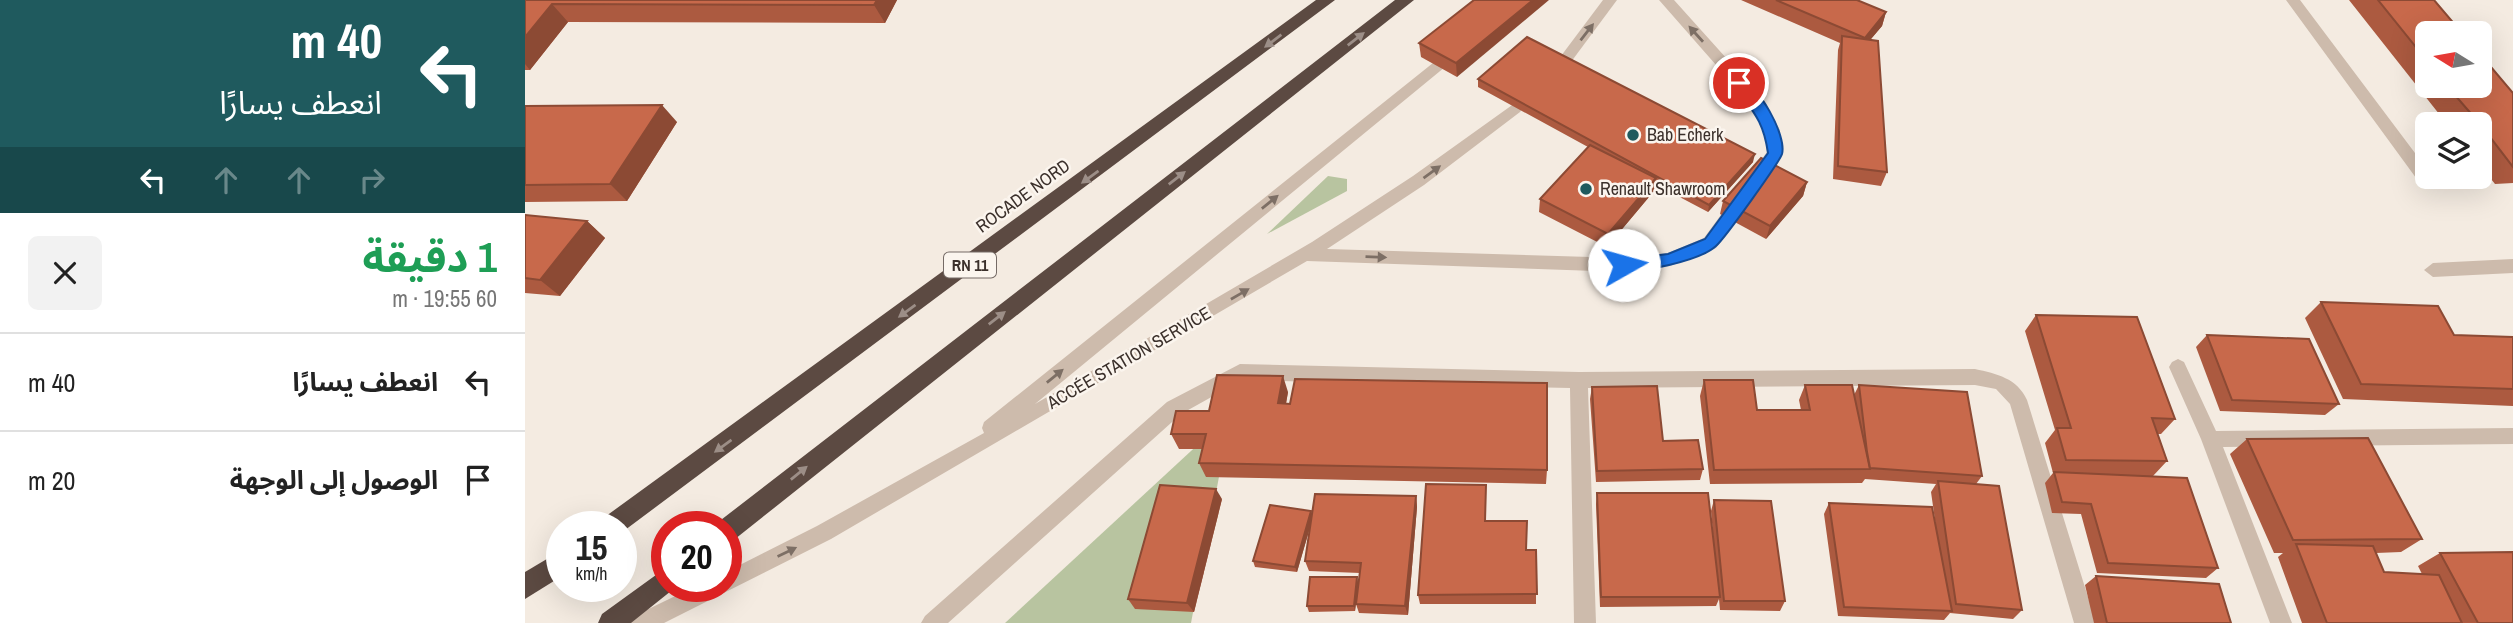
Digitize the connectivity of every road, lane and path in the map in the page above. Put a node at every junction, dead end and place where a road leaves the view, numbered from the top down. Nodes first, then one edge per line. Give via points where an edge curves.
1 (1327, 0) edge
2 (1406, 0) edge
3 (1611, 0) edge
4 (1666, 0) edge
5 (2293, 0) edge
6 (1563, 63) edge
7 (1438, 67) edge
8 (1515, 108) edge
9 (2415, 165) edge
10 (1308, 255) junction
11 (2513, 266) edge
12 (2433, 270) dead end
13 (2178, 367) dead end
14 (1579, 380) junction
15 (2513, 436) edge
16 (2210, 439) junction
17 (945, 466) junction
18 (632, 511) edge
19 (742, 519) edge
20 (546, 572) edge
21 (742, 575) edge
22 (525, 587) edge
23 (651, 592) edge
24 (685, 602) edge
25 (611, 623) edge
26 (641, 623) edge
27 (932, 623) edge
28 (1585, 623) edge
29 (2085, 623) edge
30 (2281, 623) edge

1 -> 18 highway, ROCADE NORD / RN 11
19 -> 2 highway
6 -> 3 street
10 -> 4 street via 1624,265 1669,259 1710,243 1775,153 1771,128 1758,103
5 - 9 street
17 -> 7 street
10 -> 8 street, ACCÉE STATION SERVICE via 1405,192
17 -> 10 street, ACCÉE STATION SERVICE
11 - 12 street
13 - 16 street
14 - 27 street via 1240,372 1174,408
14 - 28 street
14 - 29 street via 1975,377 2001,383 2018,400
15 - 16 street
16 - 30 street
21 -> 17 street, ACCÉE STATION SERVICE
20 - 22 highway
23 - 25 highway
24 - 26 street

